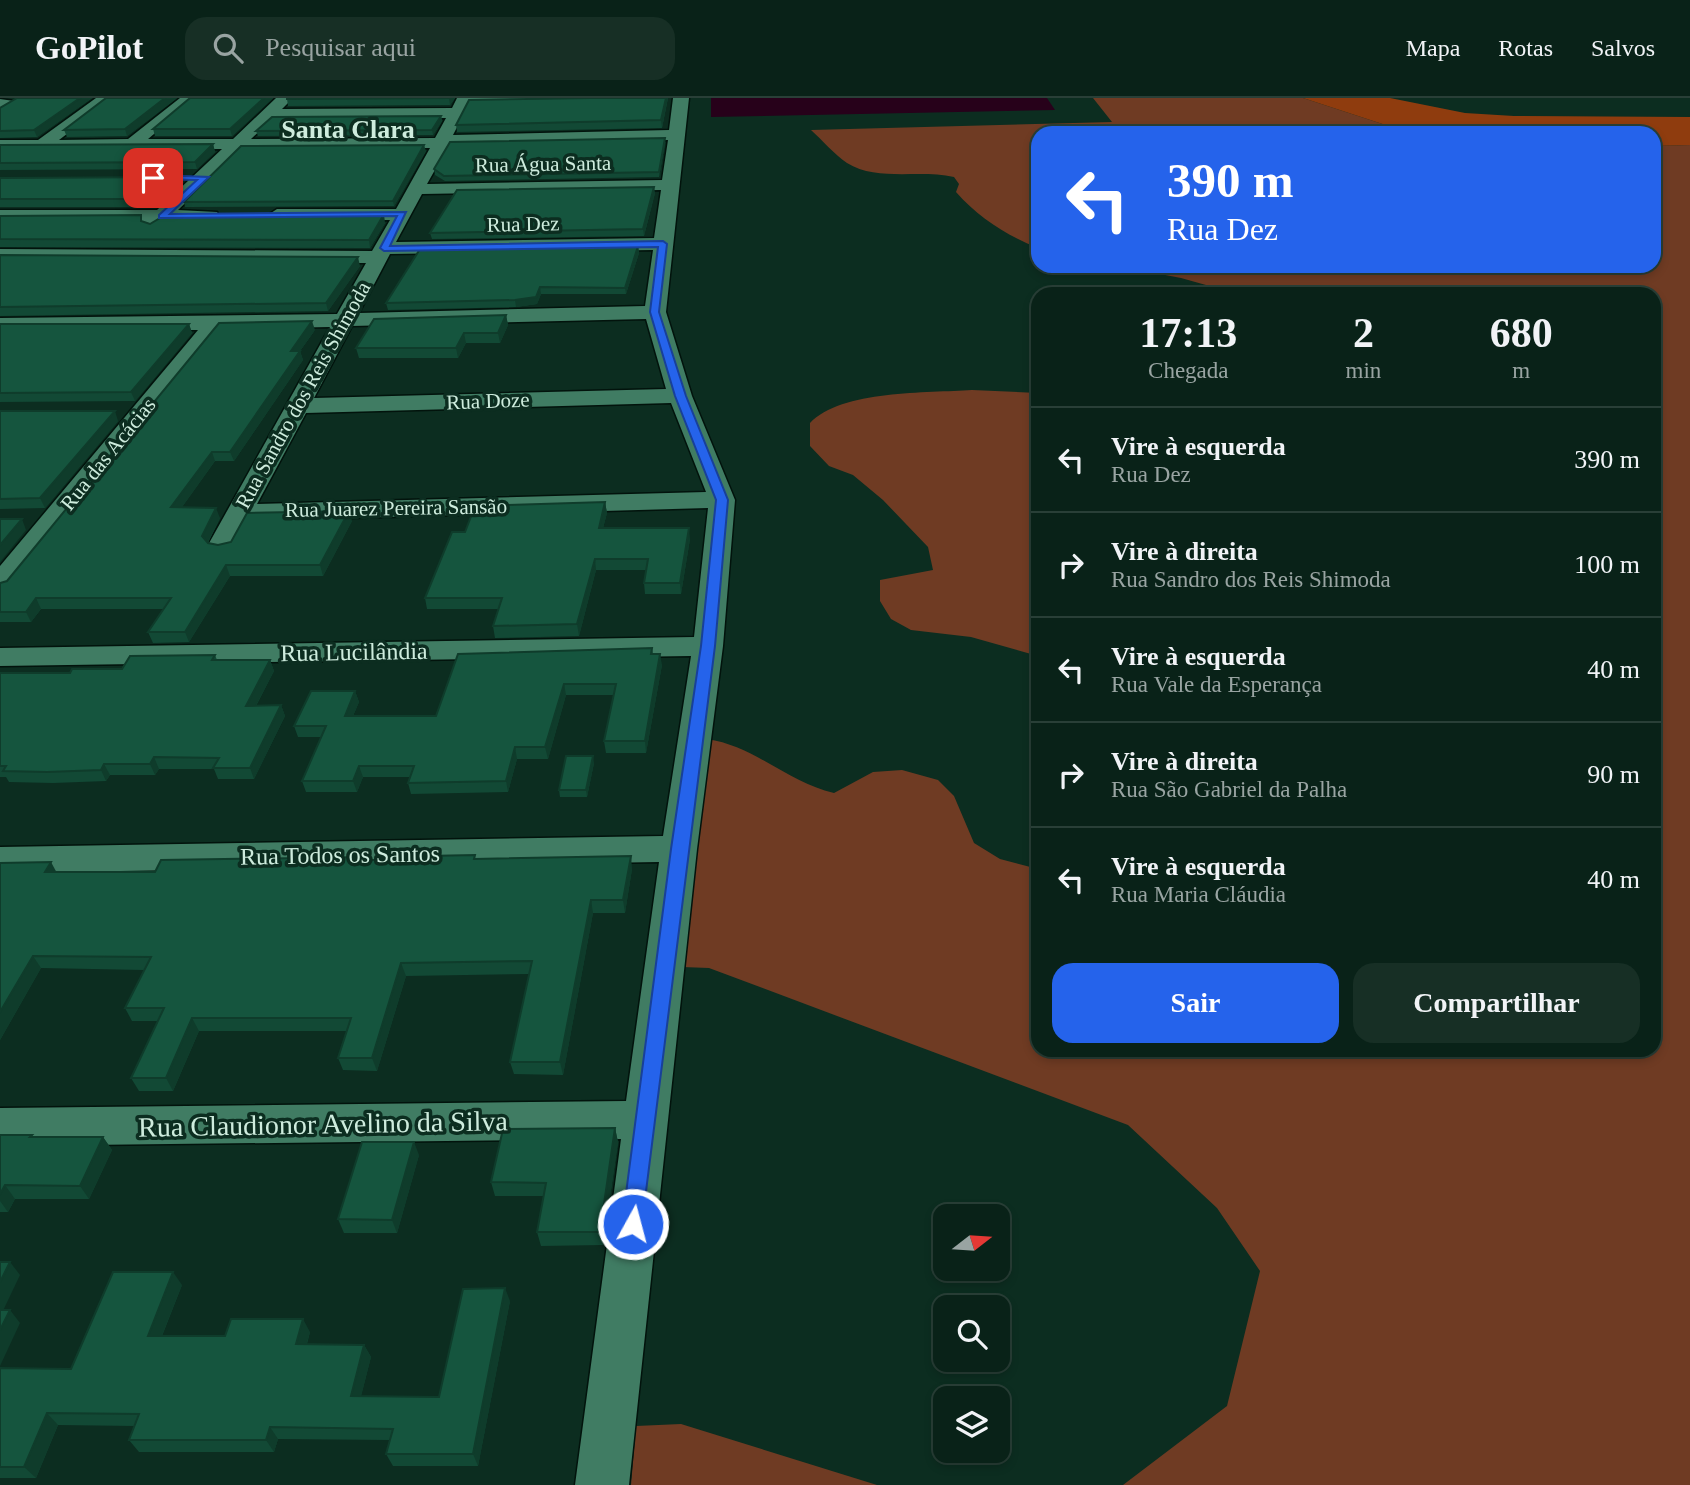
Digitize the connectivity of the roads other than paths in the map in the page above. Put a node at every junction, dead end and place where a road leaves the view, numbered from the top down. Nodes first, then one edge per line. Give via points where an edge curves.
1 (106, 98) edge
2 (188, 98) edge
3 (285, 98) edge
4 (571, 98) edge
5 (589, 98) edge
6 (681, 98) edge
7 (462, 104) edge
8 (269, 114) junction
9 (677, 135) junction
10 (442, 141) junction
11 (239, 143) junction
12 (133, 144) junction
13 (553, 144) junction
14 (0, 145) edge
15 (42, 145) junction
16 (205, 177) junction
17 (177, 178) edge
18 (670, 185) junction
19 (418, 189) junction
20 (403, 214) junction
21 (0, 216) edge
22 (162, 216) junction
23 (229, 216) edge
24 (256, 216) edge
25 (663, 244) junction
26 (382, 253) junction
27 (0, 255) edge
28 (117, 255) junction
29 (654, 312) junction
30 (344, 320) junction
31 (215, 323) junction
32 (0, 324) edge
33 (680, 396) junction
34 (296, 406) junction
35 (116, 411) edge
36 (142, 411) junction
37 (722, 500) junction
38 (238, 513) junction
39 (14, 519) edge
40 (55, 519) junction
41 (222, 545) edge
42 (0, 584) edge
43 (708, 646) junction
44 (0, 657) edge
45 (679, 849) junction
46 (0, 860) edge
47 (646, 1120) junction
48 (0, 1127) edge
49 (602, 1485) edge

1 - 15 street
2 - 12 street
3 - 8 street
4 - 5 street
4 - 7 street
4 - 13 street
6 - 9 street
7 - 8 street
7 - 10 street, Rua Sandro dos Reis Shimoda
8 - 11 street
9 - 13 street
9 - 18 street
10 - 11 street
10 - 13 street
10 - 19 street, Rua Sandro dos Reis Shimoda
11 - 12 street
11 - 16 street
12 - 15 street
14 - 15 street
16 - 17 street
16 - 22 street
18 - 19 street, Rua Água Santa via 539,181
18 - 25 street
19 - 20 street, Rua Sandro dos Reis Shimoda
20 - 24 street
20 - 26 street, Rua Sandro dos Reis Shimoda
21 - 22 street
22 - 23 street
22 - 28 street
25 - 26 street, Rua Dez
25 - 29 street
26 - 28 street, Rua Dez
26 - 30 street, Rua Sandro dos Reis Shimoda
27 - 28 street, Rua Dez
29 - 30 street
29 - 33 street
30 - 31 street
30 - 34 street, Rua Sandro dos Reis Shimoda
31 - 32 street
31 - 36 street, Rua das Acácias
33 - 34 street, Rua Doze
33 - 37 street
34 - 38 street, Rua Sandro dos Reis Shimoda
35 - 36 street
36 - 40 street, Rua das Acácias
37 - 38 street, Rua Juarez Pereira Sansão
37 - 43 street
38 - 41 street, Rua Sandro dos Reis Shimoda
39 - 40 street
40 - 42 street, Rua das Acácias
43 - 44 street, Rua Lucilândia
43 - 45 street
45 - 46 street, Rua Todos os Santos
45 - 47 street
47 - 48 street, Rua Claudionor Avelino da Silva
47 - 49 street

